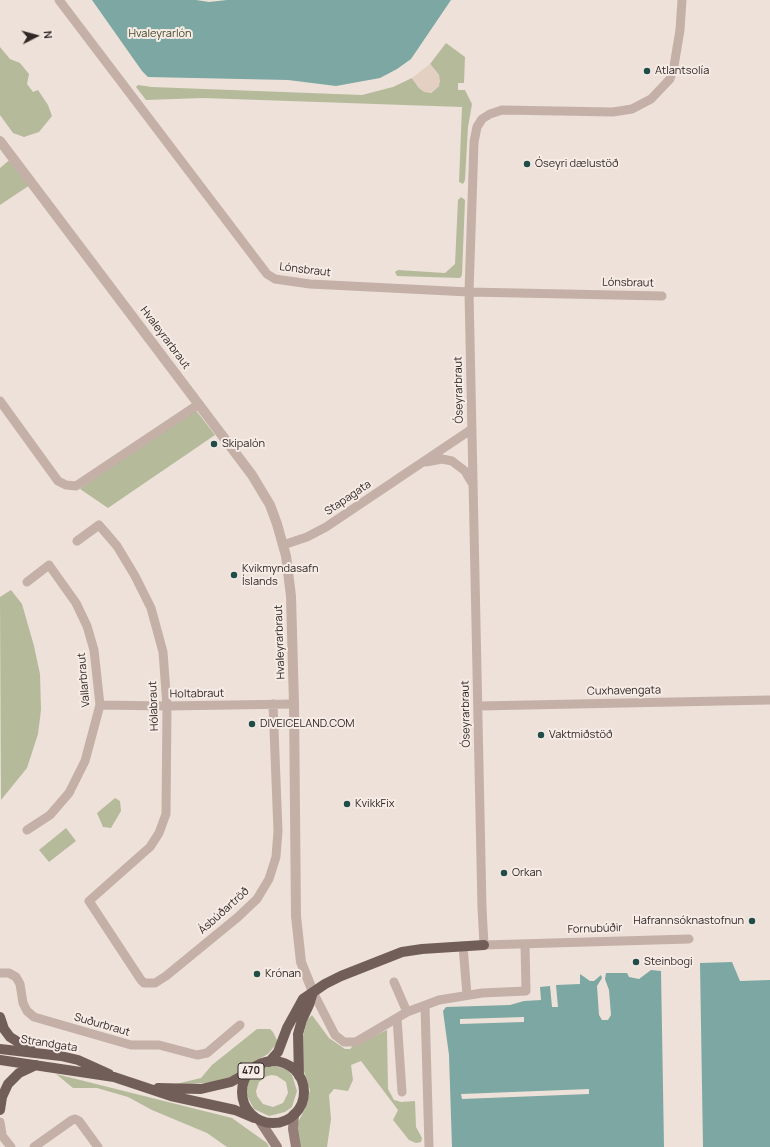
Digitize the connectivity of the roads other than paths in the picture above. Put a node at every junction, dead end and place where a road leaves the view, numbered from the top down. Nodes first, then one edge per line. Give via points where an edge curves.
1 (59, 0) edge
2 (682, 0) edge
3 (0, 141) edge
4 (469, 292) junction
5 (662, 296) dead end
6 (0, 401) edge
7 (199, 404) junction
8 (472, 429) junction
9 (421, 463) junction
10 (473, 489) junction
11 (77, 542) dead end
12 (283, 545) junction
13 (27, 582) dead end
14 (770, 700) edge
15 (274, 704) junction
16 (294, 704) junction
17 (100, 705) junction
18 (167, 706) junction
19 (478, 706) junction
20 (27, 830) dead end
21 (89, 901) joint
22 (689, 939) dead end
23 (525, 944) junction
24 (484, 945) junction
25 (463, 946) junction
26 (0, 973) edge
27 (394, 982) dead end
28 (313, 992) junction
29 (467, 995) junction
30 (425, 1006) junction
31 (407, 1012) junction
32 (0, 1017) edge
33 (397, 1018) junction
34 (240, 1025) dead end
35 (0, 1049) edge
36 (36, 1053) junction
37 (0, 1060) edge
38 (269, 1062) junction
39 (38, 1064) junction
40 (249, 1073) junction
41 (299, 1076) junction
42 (114, 1077) junction
43 (146, 1087) junction
44 (402, 1092) dead end
45 (0, 1110) edge
46 (294, 1114) junction
47 (257, 1119) junction
48 (0, 1122) edge
49 (1, 1133) edge
50 (11, 1147) edge
51 (34, 1147) edge
52 (98, 1147) edge
53 (277, 1147) edge
54 (296, 1147) edge
55 (429, 1147) edge

1 - 4 street, Lónsbraut via 267,274 280,281 310,284
2 - 4 street, Óseyrarbraut via 680,38 670,79 651,99 632,109 613,112 502,110 486,116 479,123 474,137 473,153
3 - 7 street, Hvaleyrarbraut
4 - 5 street, Lónsbraut
4 - 8 street, Óseyrarbraut
6 - 7 street via 58,481 76,486
7 - 12 street, Hvaleyrarbraut via 252,475 273,512
8 - 9 street, Stapagata
8 - 10 street, Óseyrarbraut
9 - 10 street, Stapagata via 442,459 457,464 468,475
9 - 12 street, Stapagata via 322,530
10 - 19 street, Óseyrarbraut
11 - 18 street, Hólabraut via 99,525 122,553 135,576 151,608 159,634 164,660
12 - 16 street, Hvaleyrarbraut via 290,589
13 - 17 street, Vallarbraut via 49,565 76,603 87,626 94,650
14 - 19 street, Cuxhavengata
15 - 16 street, Holtabraut
15 - 18 street, Holtabraut
15 - 21 street, Ásbúðartröð via 278,816 276,857 264,888 252,905 166,976 149,984 141,980
16 - 28 street, Hvaleyrarbraut via 296,916 301,962
17 - 18 street, Holtabraut
17 - 20 street, Vallarbraut via 90,747 72,787 50,815
18 - 21 street, Hólabraut via 166,814 163,825 143,854
19 - 24 street, Óseyrarbraut
22 - 23 street, Fornubúðir
23 - 24 street, Fornubúðir
23 - 29 street via 526,992
24 - 25 main road, Fornubúðir / 470
25 - 28 main road, Fornubúðir / 470 via 422,948 388,956 341,976
25 - 29 street
26 - 34 street, Suðurbraut via 9,973 16,977 20,984 23,1003 34,1017 131,1046 160,1045 197,1055 206,1053
27 - 31 street
28 - 33 street via 335,1035 344,1042 356,1042
28 - 38 main road, Fornubúðir / 470 via 303,999 287,1028 278,1052
28 - 41 main road via 298,1034
29 - 30 street via 448,997
30 - 31 street
30 - 55 street
31 - 33 street
32 - 36 main road via 10,1037
33 - 44 street
35 - 36 main road, Strandgata / 470
36 - 42 main road, Strandgata / 470 via 78,1060
37 - 39 main road, Strandgata / 470
38 - 40 main road, 470 via 261,1064
38 - 41 main road, 470 via 286,1065
39 - 42 main road, Strandgata / 470
39 - 45 main road via 19,1073 8,1084
40 - 43 main road, Strandgata / 470 via 231,1082 201,1089
40 - 47 main road, 470 via 244,1081 243,1101 247,1110
41 - 46 main road via 302,1100
42 - 43 main road, Strandgata / 470
43 - 47 main road, Strandgata / 470 via 171,1096 235,1110
46 - 47 main road, 470 via 278,1123
46 - 54 main road
47 - 53 main road
48 - 49 street
49 - 50 street
51 - 52 street via 76,1119

